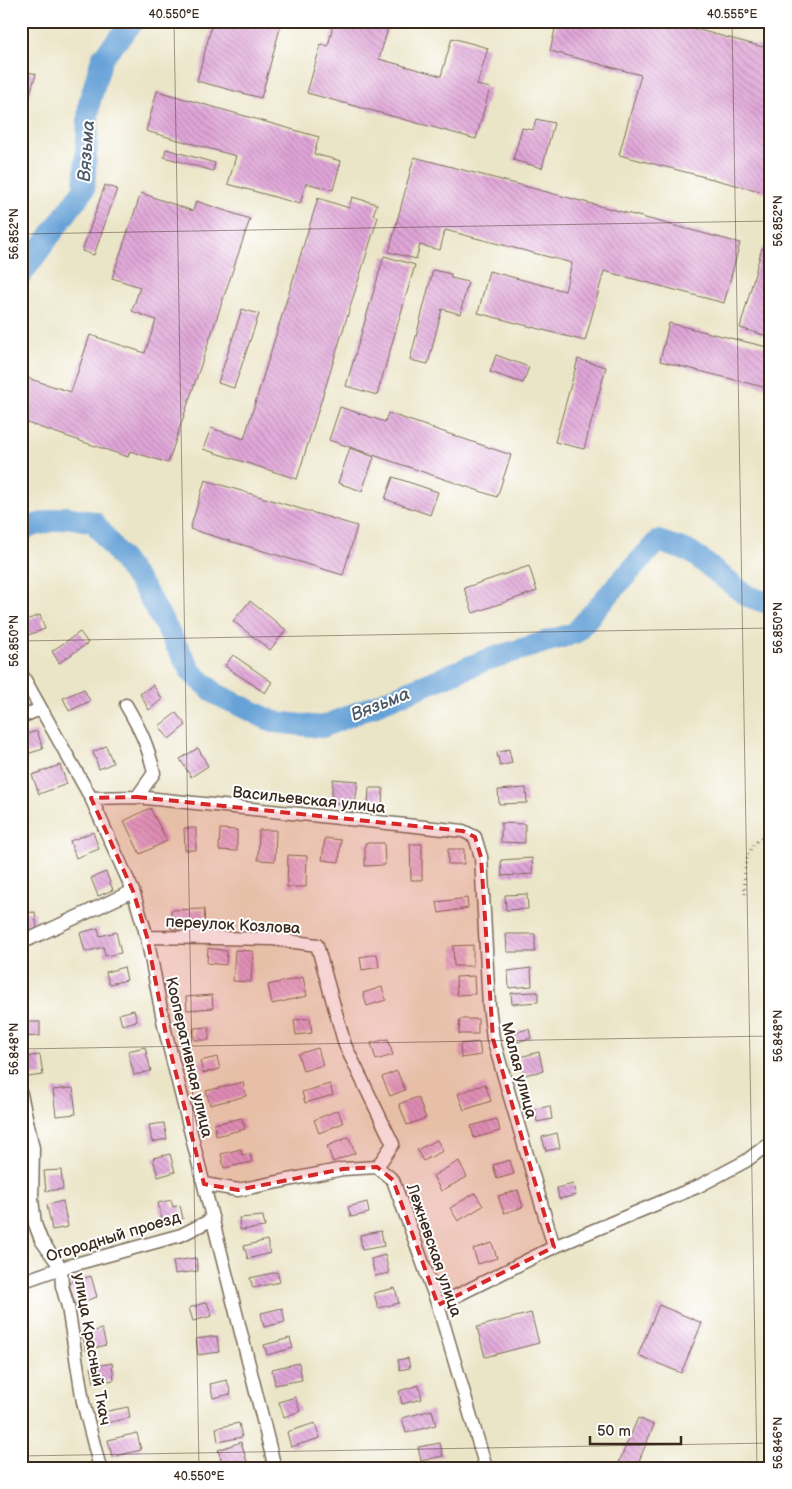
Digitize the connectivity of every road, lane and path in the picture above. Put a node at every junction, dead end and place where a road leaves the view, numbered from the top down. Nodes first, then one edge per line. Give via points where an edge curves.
1 (21, 673) edge
2 (126, 705) dead end
3 (40, 709) junction
4 (21, 717) edge
5 (137, 797) junction
6 (91, 798) junction
7 (771, 833) edge
8 (475, 837) joint
9 (133, 892) junction
10 (745, 894) dead end
11 (147, 937) junction
12 (21, 943) edge
13 (21, 1094) edge
14 (771, 1142) edge
15 (377, 1167) junction
16 (204, 1184) junction
17 (213, 1219) junction
18 (554, 1247) junction
19 (62, 1268) junction
20 (21, 1282) edge
21 (438, 1305) junction
22 (100, 1468) edge
23 (274, 1468) edge
24 (486, 1468) edge

1 - 3 street, Кооперативная улица
2 - 5 street via 150,750 154,772
3 - 4 street
3 - 6 street, Кооперативная улица
5 - 6 street, Васильевская улица
5 - 8 street, Васильевская улица via 463,831
6 - 9 street, Кооперативная улица
7 - 10 path via 755,842 749,852 744,866
8 - 18 street, Малая улица via 482,857 493,1039
9 - 11 street, Кооперативная улица
9 - 12 street
11 - 15 street, переулок Козлова via 273,939 317,945 345,1045 393,1144
11 - 16 street, Кооперативная улица via 165,1030
13 - 19 street, улица Красный Ткач via 33,1148 35,1224
14 - 18 street via 746,1161 699,1186
15 - 16 street via 343,1169 238,1190
15 - 21 street, Лежневская улица via 393,1180
16 - 17 street, Кооперативная улица
17 - 19 street, Огородный проезд via 181,1235
17 - 23 street, Кооперативная улица
18 - 21 street
19 - 20 street, Огородный проезд
19 - 22 street, улица Красный Ткач via 62,1286 83,1402
21 - 24 street, Лежневская улица

